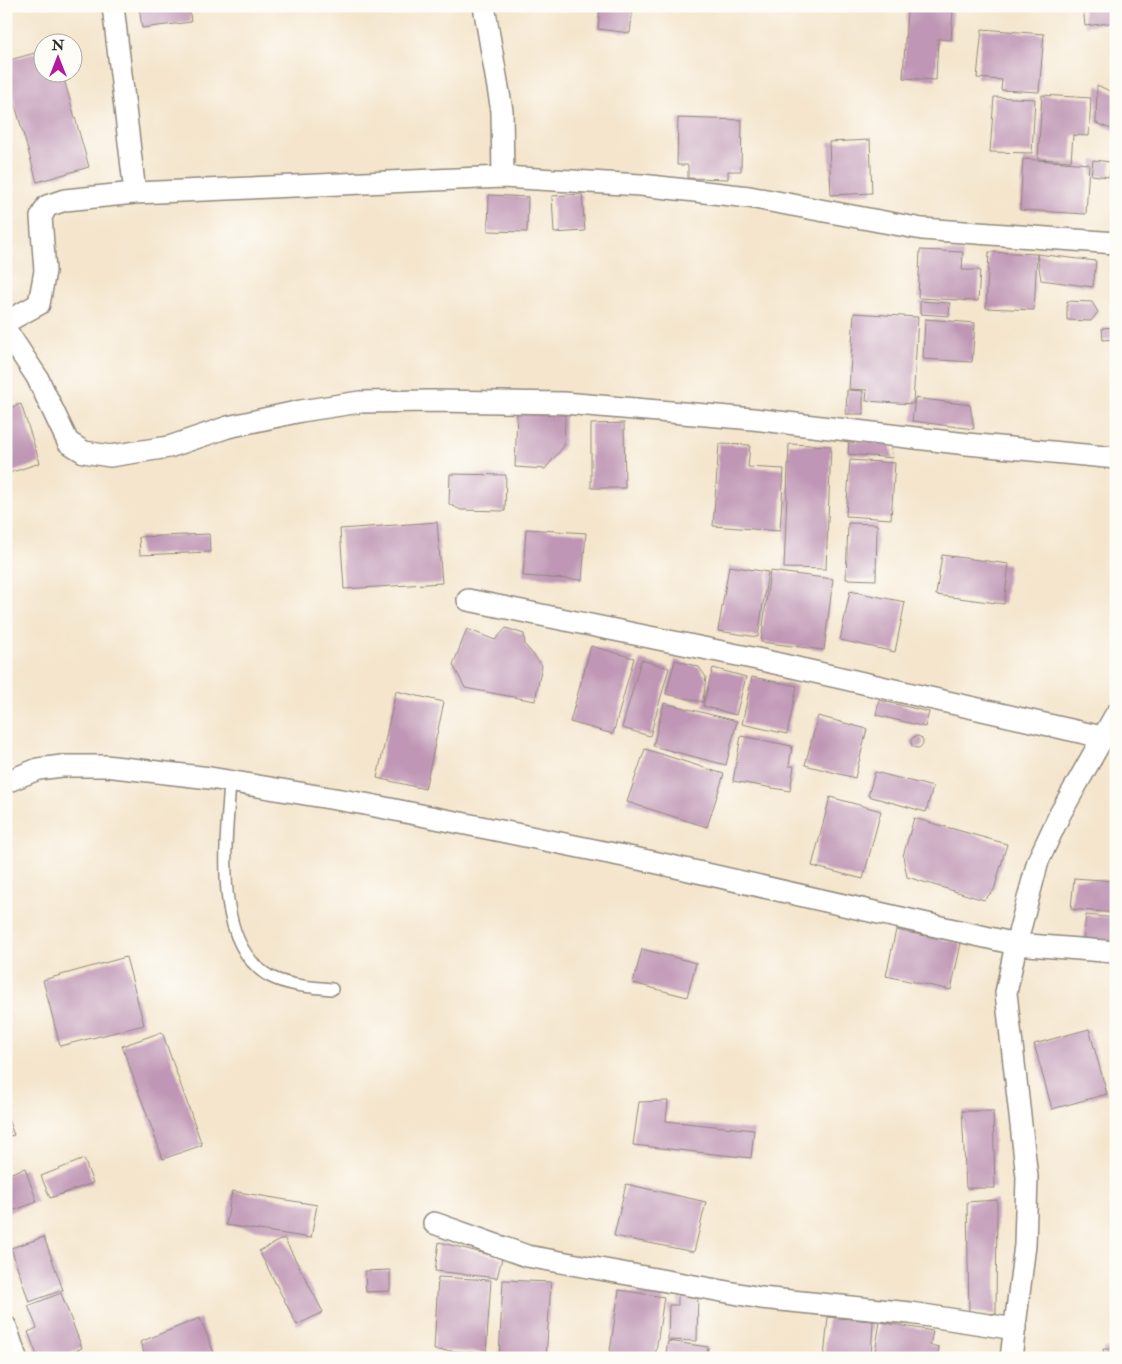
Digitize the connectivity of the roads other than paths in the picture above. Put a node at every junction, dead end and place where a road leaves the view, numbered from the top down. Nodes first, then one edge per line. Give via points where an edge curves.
1 (113, 6) edge
2 (484, 6) edge
3 (503, 177) junction
4 (135, 193) junction
5 (1116, 243) edge
6 (6, 322) edge
7 (6, 330) edge
8 (1116, 458) edge
9 (468, 600) dead end
10 (1116, 714) edge
11 (1102, 737) junction
12 (6, 782) edge
13 (230, 782) junction
14 (1016, 944) junction
15 (1116, 952) edge
16 (332, 989) dead end
17 (434, 1223) dead end
18 (6, 1327) edge
19 (1014, 1329) junction
20 (16, 1358) edge
21 (1011, 1358) edge

1 - 4 street
2 - 3 street via 502,111
3 - 4 street
3 - 5 street via 641,184 749,198 922,228
4 - 6 street via 65,200 48,206 41,217 45,271 39,304
7 - 8 street via 37,377 68,442 84,452 110,456 169,447 228,427 301,411 360,402 432,401 574,404 753,419
9 - 11 street via 757,659
10 - 11 street
11 - 14 street via 1038,860
12 - 13 street via 38,769 62,766 105,766
13 - 14 street via 375,806 658,863
13 - 16 lane via 225,878 230,918 247,955 269,975 298,986
14 - 15 street
14 - 19 street via 1006,993 1027,1177 1025,1245
17 - 19 street via 527,1256 761,1298 910,1313
18 - 20 street
19 - 21 street

